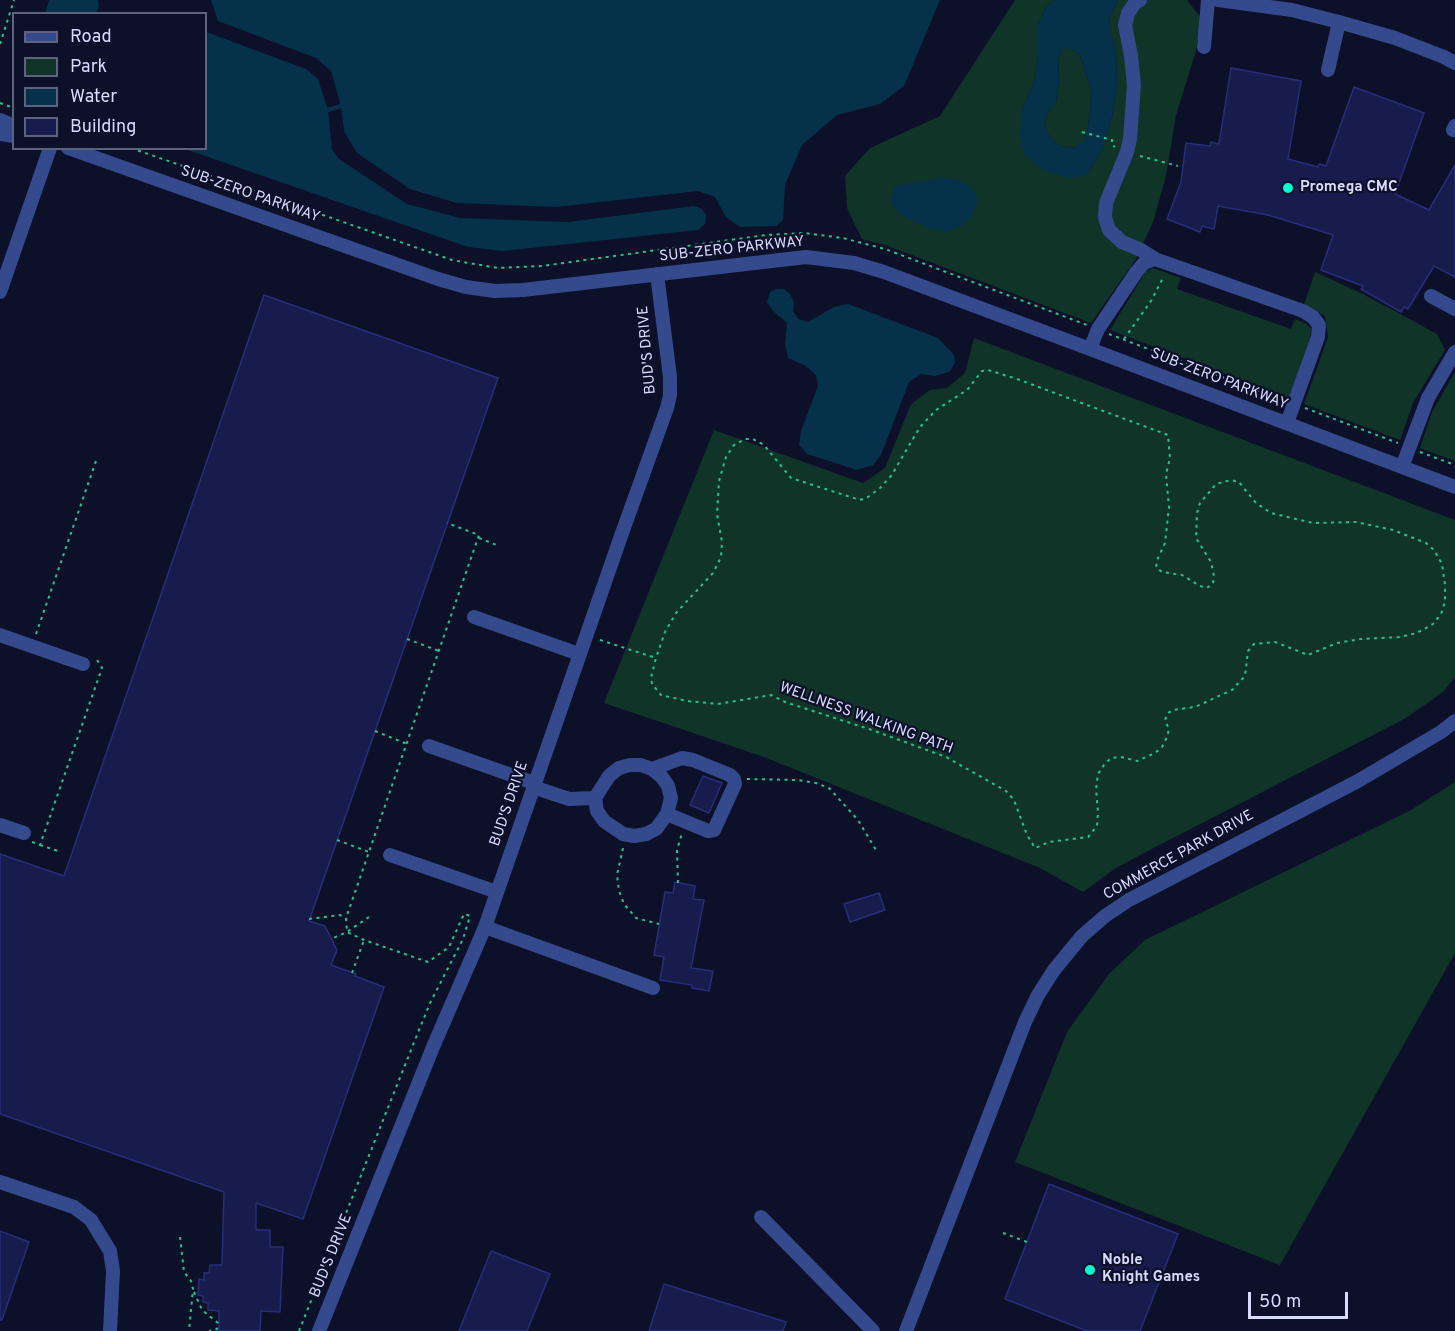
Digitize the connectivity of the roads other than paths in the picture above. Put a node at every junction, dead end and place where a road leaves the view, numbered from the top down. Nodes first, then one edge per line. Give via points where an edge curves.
1 (1140, 0) edge
2 (1208, 0) edge
3 (1218, 0) edge
4 (1339, 22) junction
5 (1204, 47) dead end
6 (1455, 63) edge
7 (1328, 70) dead end
8 (1455, 126) edge
9 (1455, 130) edge
10 (49, 150) edge
11 (74, 150) edge
12 (1155, 259) junction
13 (657, 274) junction
14 (0, 292) edge
15 (1431, 296) dead end
16 (1455, 309) edge
17 (1090, 349) junction
18 (1455, 352) edge
19 (1287, 423) junction
20 (1402, 467) junction
21 (1455, 487) edge
22 (474, 617) dead end
23 (0, 635) edge
24 (579, 654) junction
25 (83, 664) dead end
26 (1455, 721) edge
27 (429, 746) dead end
28 (652, 769) junction
29 (534, 785) junction
30 (595, 798) junction
31 (668, 814) junction
32 (0, 825) edge
33 (24, 833) road end
34 (390, 855) dead end
35 (497, 892) junction
36 (485, 927) junction
37 (653, 988) dead end
38 (0, 1182) edge
39 (761, 1217) dead end
40 (110, 1331) edge
41 (319, 1331) edge
42 (873, 1331) edge
43 (906, 1331) edge

1 - 12 street via 1128,13 1125,25 1134,85 1130,139 1106,203 1105,217 1109,230 1122,242
2 - 5 street
3 - 4 street via 1292,10
4 - 6 street via 1395,38
4 - 7 street
8 - 9 street
10 - 14 street
11 - 13 street, SUB-ZERO PARKWAY via 466,287 523,290
12 - 17 street via 1144,262 1098,330
12 - 19 street via 1313,317 1319,325 1318,337
13 - 17 street, SUB-ZERO PARKWAY via 778,259 832,259 884,272
13 - 24 street, BUD'S DRIVE via 670,395
15 - 16 street
17 - 19 street, SUB-ZERO PARKWAY
18 - 20 street via 1428,398
19 - 20 street, SUB-ZERO PARKWAY
20 - 21 street, SUB-ZERO PARKWAY
22 - 24 street
23 - 25 street
24 - 29 street, BUD'S DRIVE
26 - 43 street, COMMERCE PARK DRIVE via 1358,781 1128,900 1082,936 1038,995
27 - 29 street
28 - 30 street via 641,765 618,768
28 - 31 street via 668,786
28 - 31 street via 682,758 734,779 714,830
29 - 30 street via 569,799
29 - 35 street, BUD'S DRIVE
30 - 31 street via 604,821 623,834 646,834 656,829
32 - 33 street
34 - 35 street
35 - 36 street, BUD'S DRIVE
36 - 37 street
36 - 41 street, BUD'S DRIVE
38 - 40 street via 74,1207 91,1220 110,1251
39 - 42 street

